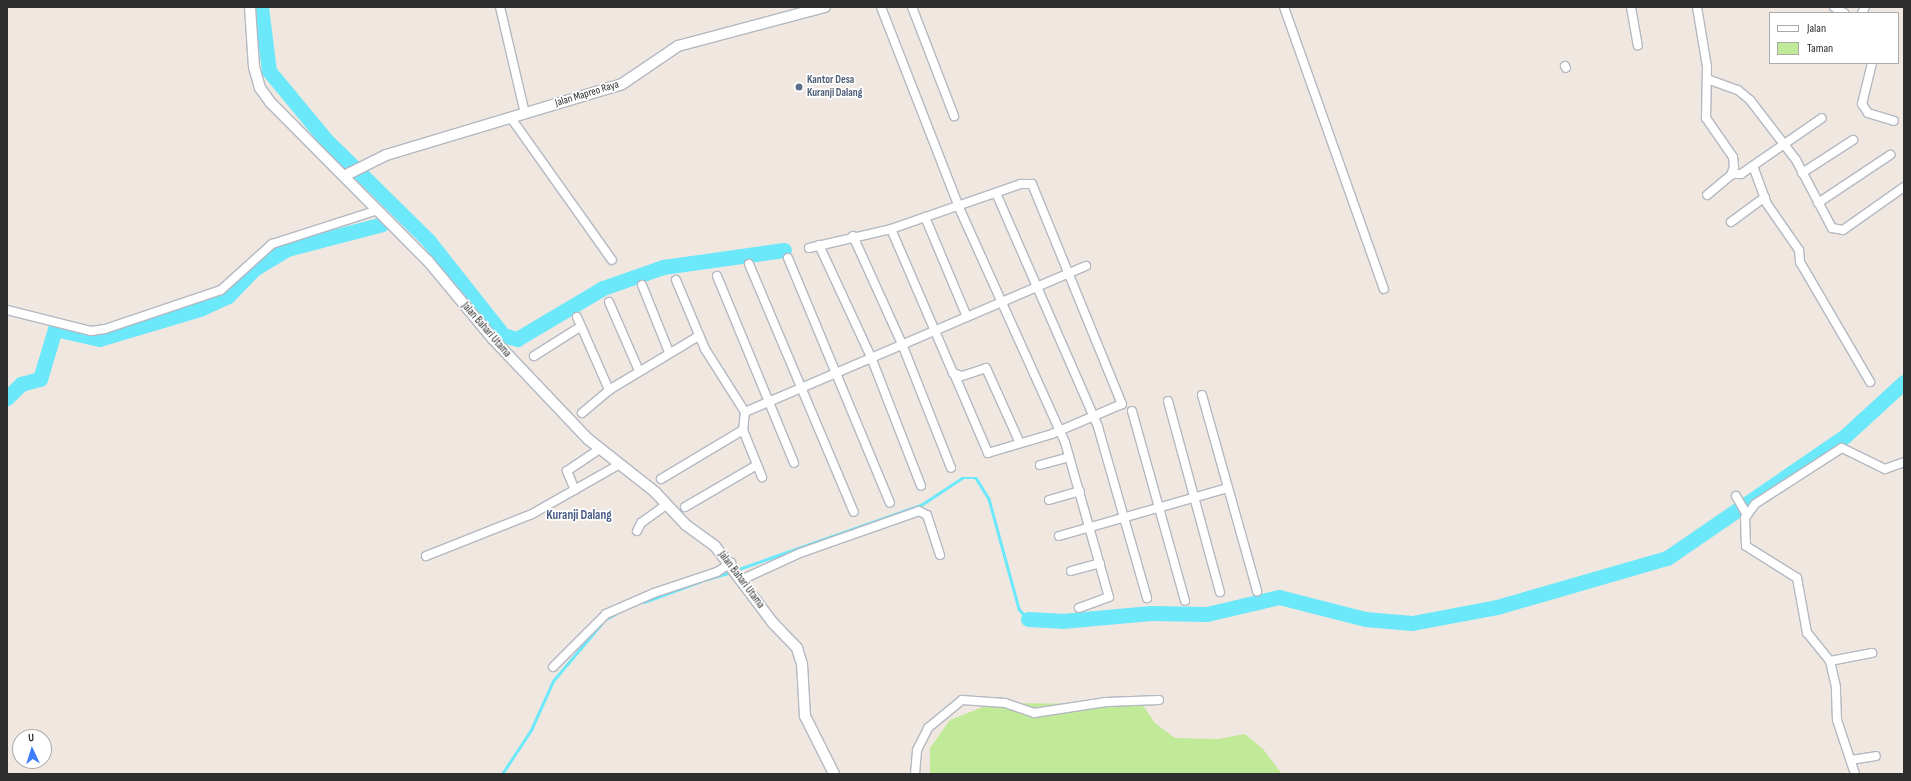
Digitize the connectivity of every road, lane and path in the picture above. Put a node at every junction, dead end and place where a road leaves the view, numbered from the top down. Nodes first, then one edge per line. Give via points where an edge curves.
1 (250, 7) edge
2 (500, 7) edge
3 (825, 7) edge
4 (881, 7) edge
5 (912, 7) edge
6 (1284, 7) edge
7 (1631, 7) edge
8 (1697, 7) edge
9 (1638, 45) dead end
10 (1872, 64) edge
11 (1707, 79) junction
12 (526, 114) junction
13 (954, 116) dead end
14 (511, 118) junction
15 (1822, 118) dead end
16 (1894, 121) dead end
17 (1853, 140) dead end
18 (1783, 146) junction
19 (1890, 155) dead end
20 (1753, 166) junction
21 (1802, 173) junction
22 (1732, 174) junction
23 (344, 176) junction
24 (1904, 187) edge
25 (996, 193) junction
26 (1707, 195) dead end
27 (1764, 197) junction
28 (1818, 202) junction
29 (959, 206) junction
30 (375, 211) junction
31 (925, 217) junction
32 (1732, 222) dead end
33 (891, 228) junction
34 (853, 236) junction
35 (820, 245) junction
36 (809, 248) dead end
37 (788, 258) dead end
38 (612, 260) dead end
39 (750, 264) dead end
40 (1086, 266) dead end
41 (1068, 273) junction
42 (717, 276) dead end
43 (676, 280) dead end
44 (642, 285) dead end
45 (1034, 287) junction
46 (1384, 290) dead end
47 (1001, 301) junction
48 (609, 302) dead end
49 (7, 310) edge
50 (578, 317) dead end
51 (967, 317) junction
52 (580, 327) junction
53 (934, 330) junction
54 (699, 336) junction
55 (902, 344) junction
56 (669, 352) junction
57 (534, 356) dead end
58 (871, 357) junction
59 (640, 371) junction
60 (834, 373) junction
61 (955, 376) junction
62 (1870, 382) dead end
63 (802, 387) junction
64 (609, 390) junction
65 (1202, 395) dead end
66 (1168, 401) dead end
67 (768, 402) junction
68 (1132, 411) dead end
69 (745, 412) junction
70 (582, 413) dead end
71 (1092, 418) junction
72 (743, 430) junction
73 (1057, 432) junction
74 (1019, 441) junction
75 (600, 449) junction
76 (1069, 457) junction
77 (1904, 462) edge
78 (794, 463) dead end
79 (620, 464) junction
80 (757, 465) junction
81 (1040, 465) dead end
82 (951, 468) dead end
83 (762, 478) dead end
84 (661, 479) dead end
85 (921, 486) dead end
86 (1227, 488) junction
87 (575, 490) junction
88 (1080, 491) junction
89 (1736, 496) dead end
90 (1194, 497) junction
91 (1050, 500) dead end
92 (890, 503) dead end
93 (667, 504) junction
94 (1158, 506) junction
95 (685, 507) dead end
96 (854, 512) dead end
97 (1745, 512) junction
98 (1124, 516) junction
99 (1090, 526) junction
100 (637, 531) dead end
101 (1060, 536) dead end
102 (426, 556) dead end
103 (940, 556) dead end
104 (1100, 563) junction
105 (736, 570) junction
106 (1071, 571) dead end
107 (1257, 591) dead end
108 (1220, 592) dead end
109 (1147, 598) dead end
110 (1185, 601) dead end
111 (1079, 608) dead end
112 (1872, 653) dead end
113 (1830, 661) junction
114 (553, 667) dead end
115 (1159, 700) dead end
116 (1876, 756) dead end
117 (1851, 760) junction
118 (834, 774) edge
119 (915, 774) edge
120 (1855, 774) edge

1 - 23 street, Jalan Bahari Utama via 254,67 260,88
2 - 12 street
3 - 12 street, Jalan Mapreo Raya via 678,46 622,84
4 - 29 street
5 - 13 street
6 - 46 street
7 - 9 street
8 - 11 street
10 - 16 street via 1862,104 1868,114
11 - 18 street via 1738,90 1750,100
11 - 22 street via 1706,118 1733,157
12 - 14 street, Jalan Mapreo Raya
14 - 23 street, Jalan Mapreo Raya via 386,155
14 - 38 street
15 - 18 street
17 - 21 street
18 - 20 street
18 - 21 street
19 - 28 street
20 - 22 street via 1741,174
20 - 27 street
21 - 28 street
22 - 26 street
23 - 30 street, Jalan Bahari Utama
24 - 28 street via 1842,230 1832,228
25 - 29 street
25 - 41 street via 1032,184
25 - 45 street
27 - 32 street
27 - 62 street via 1799,250 1800,262
29 - 31 street
29 - 47 street
30 - 49 street via 272,244 221,290 106,329 87,330
30 - 75 street, Jalan Bahari Utama via 428,261 493,339
31 - 33 street
31 - 51 street
33 - 34 street
33 - 53 street
34 - 35 street
34 - 55 street
35 - 36 street
35 - 58 street
37 - 60 street
39 - 63 street
40 - 41 street
41 - 45 street
41 - 71 street via 1123,402 1122,406
42 - 67 street
43 - 54 street
44 - 56 street
45 - 47 street
45 - 71 street
47 - 51 street
47 - 73 street
48 - 59 street
50 - 52 street
51 - 53 street
52 - 57 street
52 - 64 street
53 - 55 street
53 - 61 street
54 - 56 street
54 - 69 street
55 - 58 street
55 - 82 street
56 - 59 street
58 - 60 street
58 - 85 street
59 - 64 street
60 - 63 street
60 - 92 street
61 - 74 street via 986,368
61 - 74 street via 988,453
63 - 67 street
63 - 96 street
64 - 70 street
65 - 86 street
66 - 90 street
67 - 69 street
67 - 78 street
68 - 94 street
69 - 72 street
71 - 73 street
71 - 98 street
72 - 80 street
72 - 84 street
73 - 74 street
73 - 76 street
75 - 79 street, Jalan Bahari Utama
75 - 87 street via 567,471
76 - 81 street
76 - 88 street
77 - 97 street via 1882,468 1842,448
79 - 87 street
79 - 93 street, Jalan Bahari Utama
80 - 83 street
80 - 95 street
86 - 90 street
86 - 107 street
87 - 102 street via 532,514
88 - 91 street
88 - 99 street
89 - 97 street
90 - 94 street
90 - 108 street
93 - 100 street via 641,524
93 - 105 street, Jalan Bahari Utama
94 - 98 street
94 - 110 street
97 - 113 street via 1746,546 1795,575 1807,632
98 - 99 street
98 - 109 street
99 - 101 street
99 - 104 street
103 - 105 street via 927,515 919,511 800,554
104 - 106 street
104 - 111 street via 1109,597
105 - 114 street via 717,572 654,593 606,614
105 - 118 street, Jalan Bahari Utama via 773,623 800,651 805,716
112 - 113 street
113 - 117 street via 1836,687 1837,720
115 - 119 street via 1106,702 1034,713 1005,703 962,700 928,728 917,750
116 - 117 street
117 - 120 street

